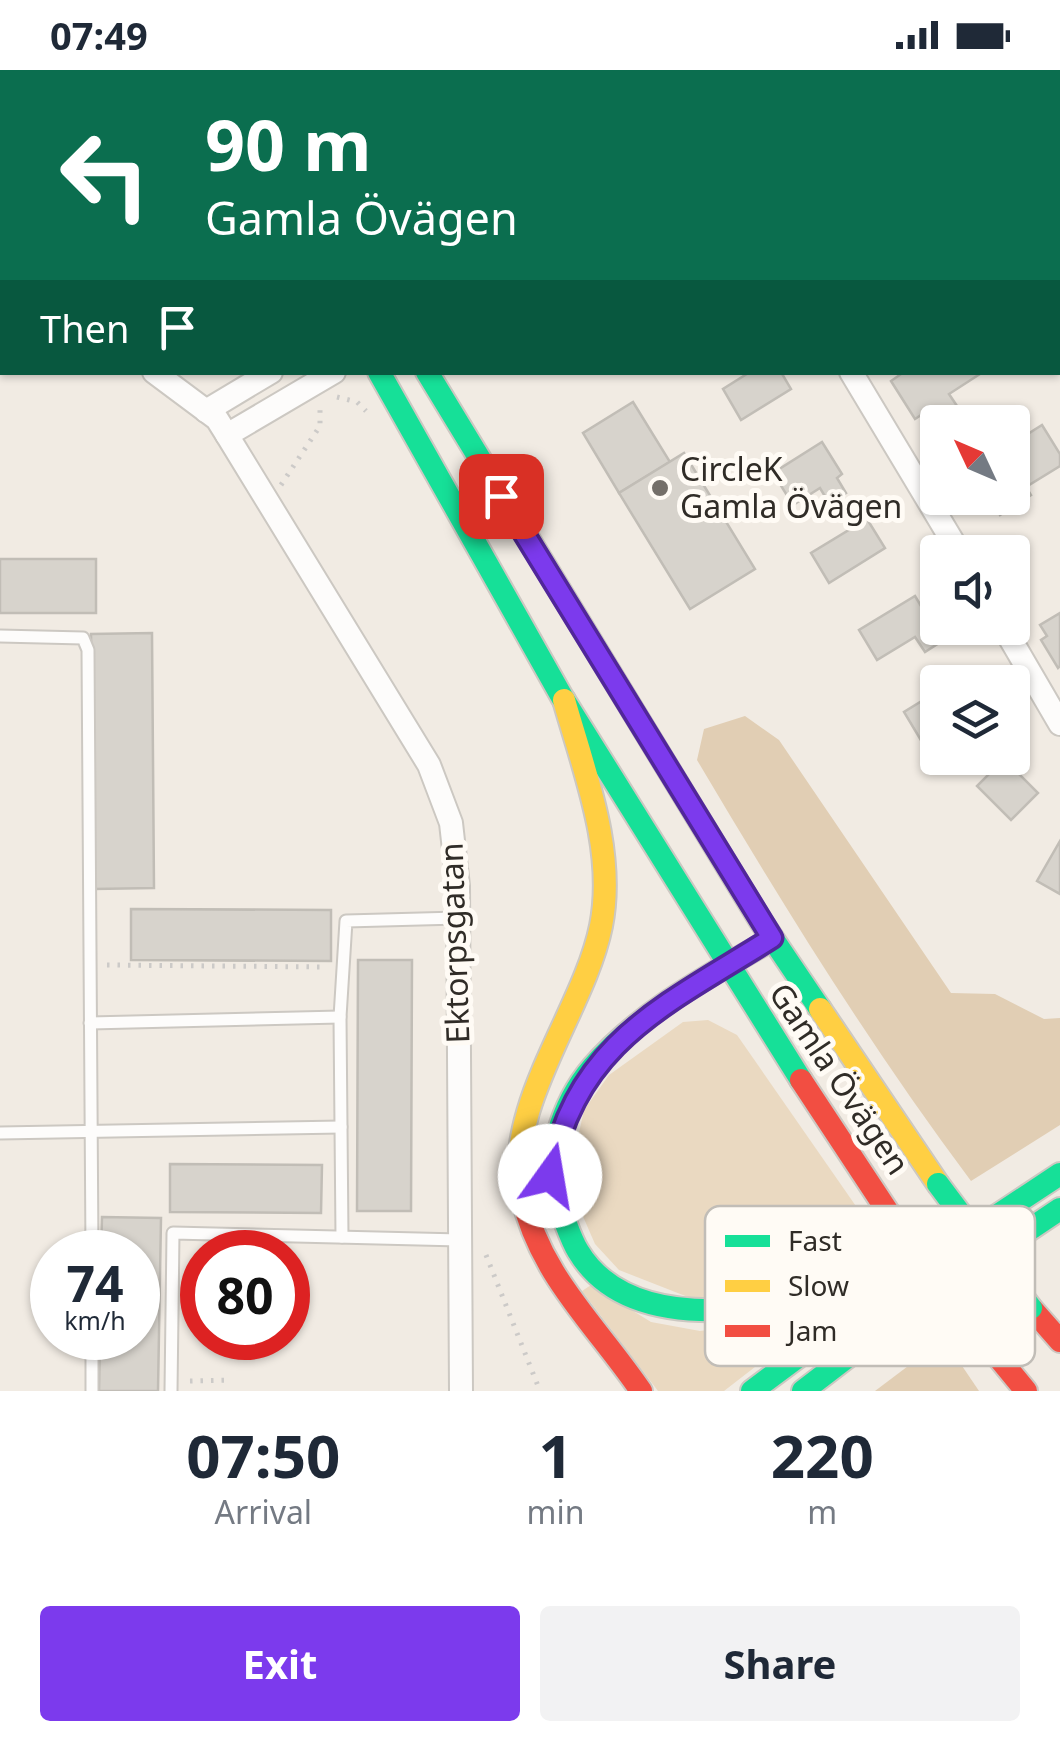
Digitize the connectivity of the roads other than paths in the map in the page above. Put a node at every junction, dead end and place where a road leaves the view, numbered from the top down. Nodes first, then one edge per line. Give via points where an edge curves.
1 (158, 375) edge
2 (266, 375) edge
3 (329, 375) edge
4 (381, 375) edge
5 (429, 375) edge
6 (853, 375) edge
7 (206, 411) junction
8 (227, 435) junction
9 (949, 535) edge
10 (0, 636) edge
11 (1014, 645) edge
12 (564, 700) junction
13 (1060, 724) edge
14 (458, 918) junction
15 (766, 929) junction
16 (720, 958) junction
17 (340, 1017) junction
18 (90, 1024) junction
19 (538, 1079) junction
20 (341, 1127) junction
21 (0, 1132) edge
22 (92, 1132) junction
23 (1060, 1174) edge
24 (885, 1206) edge
25 (954, 1206) edge
26 (1012, 1206) edge
27 (1060, 1209) edge
28 (1035, 1226) edge
29 (92, 1230) edge
30 (342, 1237) junction
31 (460, 1240) junction
32 (705, 1307) edge
33 (1035, 1313) edge
34 (1060, 1342) edge
35 (92, 1360) edge
36 (786, 1366) edge
37 (836, 1366) edge
38 (1005, 1366) edge
39 (171, 1386) edge
40 (92, 1391) edge
41 (461, 1391) edge
42 (641, 1391) edge
43 (752, 1391) edge
44 (803, 1391) edge
45 (1026, 1391) edge

1 - 7 street, Ektorpsgatan
2 - 7 street
3 - 8 street
4 - 12 main road, Gamla Övägen
5 - 15 main road, Gamla Övägen
6 - 9 street
7 - 8 street, Ektorpsgatan
8 - 14 street, Ektorpsgatan via 428,765 451,823
10 - 18 lane via 83,638 88,650
11 - 13 street
12 - 16 main road, Gamla Övägen
12 - 19 main road via 607,884 601,928
14 - 17 lane via 346,921
14 - 31 street, Ektorpsgatan
15 - 16 main road
15 - 25 main road, Gamla Övägen, bridge
16 - 19 main road via 598,1026
16 - 24 main road, Gamla Övägen, bridge
16 - 32 main road via 590,1070 571,1103 550,1176 584,1264 641,1299
17 - 18 lane
17 - 20 lane
18 - 22 lane
19 - 42 main road via 520,1179 529,1228 550,1269
20 - 22 lane
20 - 30 lane
21 - 22 lane
22 - 29 lane
23 - 26 main road
27 - 28 main road
30 - 31 lane
30 - 39 lane via 172,1234
31 - 41 street, Ektorpsgatan
33 - 34 main road, Gamla Övägen, bridge
35 - 40 lane
36 - 43 main road
37 - 44 main road
38 - 45 main road, Gamla Övägen, bridge

